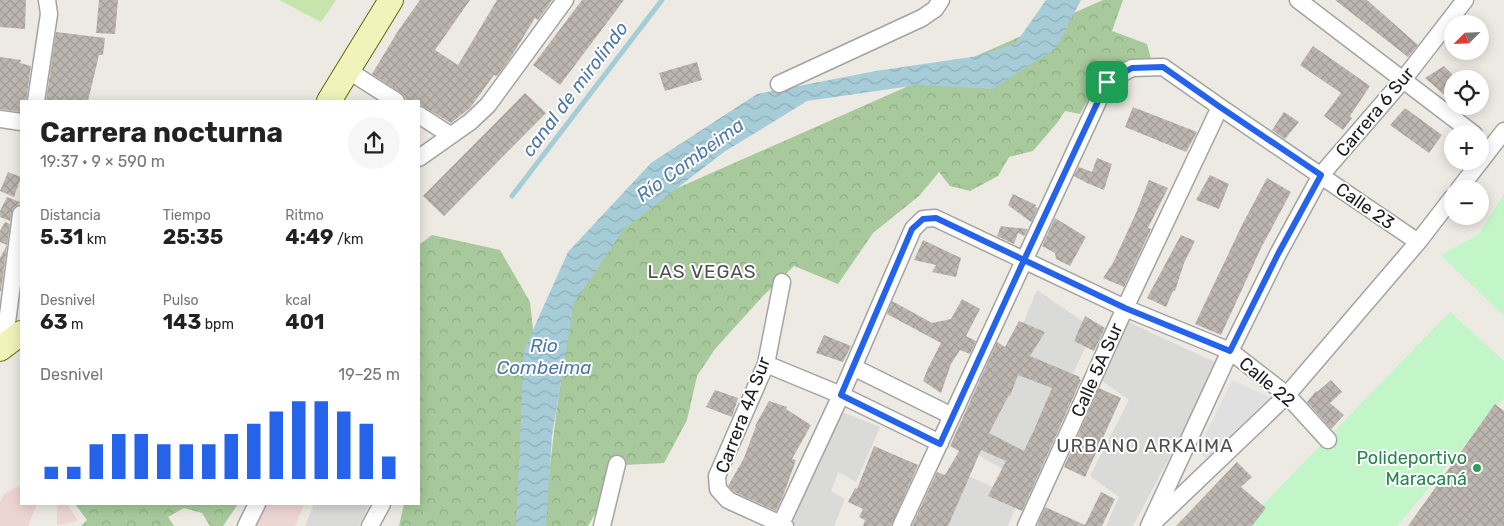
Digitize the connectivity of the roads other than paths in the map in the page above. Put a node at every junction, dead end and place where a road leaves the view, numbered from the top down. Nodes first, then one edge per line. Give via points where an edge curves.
1 (47, 0) edge
2 (391, 0) edge
3 (565, 0) edge
4 (941, 0) edge
5 (1299, 0) edge
6 (1466, 0) edge
7 (349, 71) junction
8 (1403, 80) junction
9 (779, 84) dead end
10 (36, 100) edge
11 (330, 100) edge
12 (394, 100) edge
13 (1220, 107) junction
14 (420, 116) edge
15 (0, 119) edge
16 (20, 122) edge
17 (1462, 125) edge
18 (1504, 130) edge
19 (450, 135) junction
20 (1492, 147) edge
21 (420, 157) edge
22 (1321, 175) junction
23 (1466, 180) edge
24 (1444, 208) edge
25 (20, 224) edge
26 (1418, 242) junction
27 (1024, 260) junction
28 (782, 282) dead end
29 (1125, 308) junction
30 (8, 343) edge
31 (1230, 351) junction
32 (766, 364) junction
33 (854, 367) junction
34 (841, 395) junction
35 (1286, 395) junction
36 (952, 416) junction
37 (1328, 440) dead end
38 (940, 444) junction
39 (617, 464) dead end
40 (256, 505) edge
41 (381, 505) edge
42 (783, 525) edge
43 (246, 526) edge
44 (370, 526) edge
45 (602, 526) edge
46 (902, 526) edge
47 (1026, 526) edge
48 (1150, 526) edge

1 - 10 street via 49,14
2 - 7 street
3 - 19 street via 488,105
4 - 9 street via 922,18
5 - 8 street
6 - 8 street, Carrera 6 Sur
7 - 11 street
7 - 12 street
8 - 17 street
8 - 22 street, Carrera 6 Sur
13 - 22 street, Calle 23
13 - 27 street, Calle 23 via 1163,67 1132,68 1107,82
13 - 29 street, Calle 5A Sur
14 - 19 street
15 - 16 street
18 - 20 street
19 - 21 street
20 - 23 street
22 - 26 street, Calle 23
22 - 31 street, Carrera 6 Sur
24 - 26 street, Carrera 6 Sur
25 - 30 street
26 - 35 street, Carrera 6 Sur
27 - 29 street, Calle 22
27 - 33 street, Calle 22 via 936,218 923,219 912,229
27 - 36 street
28 - 32 street, Carrera 4A Sur
29 - 31 street, Calle 22
29 - 47 street, Calle 5A Sur
31 - 35 street, Calle 22
31 - 48 street, Carrera 6 Sur
32 - 34 street
32 - 42 street, Carrera 4A Sur via 717,476 718,489 728,500
33 - 34 street
33 - 36 street
34 - 38 street
34 - 42 street
35 - 37 street, Calle 22
35 - 48 street, Carrera 6 Sur
36 - 38 street
38 - 46 street
39 - 45 street
40 - 43 street
41 - 44 street

